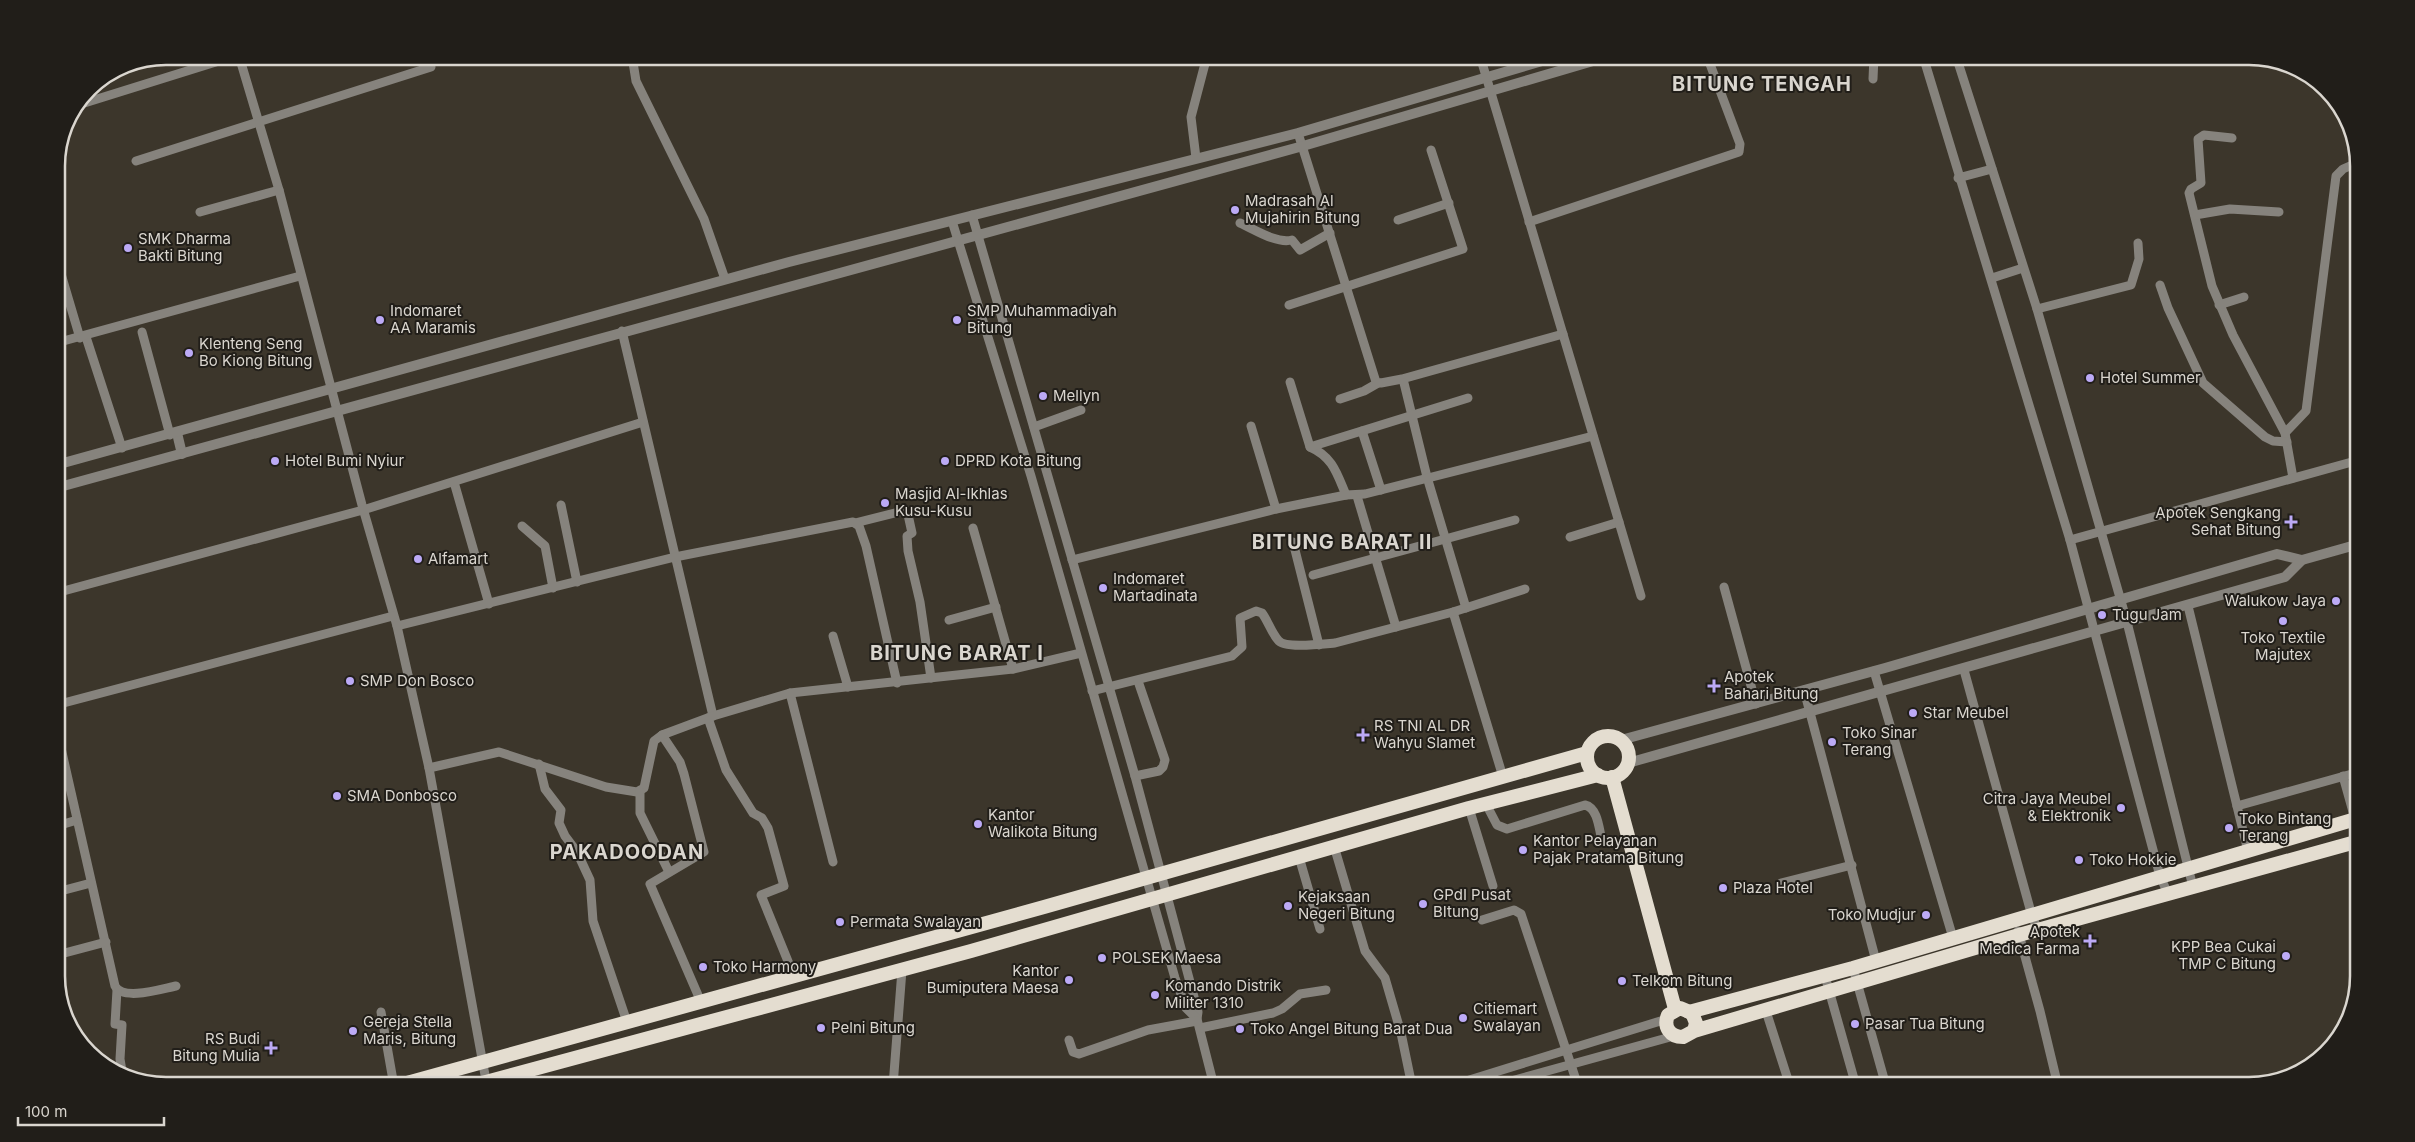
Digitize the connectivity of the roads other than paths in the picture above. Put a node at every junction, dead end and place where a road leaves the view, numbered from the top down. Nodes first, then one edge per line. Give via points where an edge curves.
1 (206, 65) edge
2 (242, 65) edge
3 (634, 65) edge
4 (1205, 65) edge
5 (1482, 65) edge
6 (1529, 65) edge
7 (1579, 65) edge
8 (1710, 65) edge
9 (1874, 65) edge
10 (1926, 65) edge
11 (1959, 65) edge
12 (431, 67) dead end
13 (1486, 78) junction
14 (1873, 79) dead end
15 (1490, 91) junction
16 (88, 102) edge
17 (260, 123) junction
18 (1298, 133) junction
19 (2232, 138) dead end
20 (1303, 146) junction
21 (1430, 150) dead end
22 (1196, 158) junction
23 (136, 161) dead end
24 (2350, 164) edge
25 (1992, 169) junction
26 (1958, 178) junction
27 (279, 190) junction
28 (1449, 203) junction
29 (200, 212) dead end
30 (2279, 212) dead end
31 (972, 215) junction
32 (2195, 215) junction
33 (952, 220) junction
34 (1398, 220) dead end
35 (1529, 222) junction
36 (1240, 223) dead end
37 (1330, 233) junction
38 (978, 234) junction
39 (956, 240) junction
40 (2138, 243) dead end
41 (2023, 268) junction
42 (300, 276) junction
43 (1992, 278) junction
44 (725, 280) junction
45 (65, 285) edge
46 (2160, 285) dead end
47 (1347, 286) junction
48 (2244, 297) dead end
49 (1289, 305) dead end
50 (2219, 305) junction
51 (2037, 309) junction
52 (622, 331) junction
53 (142, 332) dead end
54 (1562, 334) junction
55 (83, 337) junction
56 (65, 341) edge
57 (1014, 358) junction
58 (997, 363) junction
59 (1290, 382) dead end
60 (1378, 383) junction
61 (1404, 383) dead end
62 (332, 390) junction
63 (1468, 398) dead end
64 (1340, 399) dead end
65 (1081, 410) dead end
66 (338, 411) junction
67 (1413, 416) junction
68 (643, 422) junction
69 (1251, 426) dead end
70 (1034, 428) junction
71 (1362, 431) junction
72 (173, 434) junction
73 (1593, 436) junction
74 (2286, 437) junction
75 (1310, 447) junction
76 (122, 448) junction
77 (182, 454) junction
78 (2350, 462) edge
79 (65, 463) edge
80 (1047, 472) junction
81 (1031, 476) junction
82 (1427, 477) junction
83 (2293, 478) junction
84 (454, 482) junction
85 (65, 486) edge
86 (1381, 490) junction
87 (1346, 495) junction
88 (1357, 496) junction
89 (561, 505) dead end
90 (363, 510) junction
91 (1276, 510) junction
92 (1515, 520) dead end
93 (1618, 522) junction
94 (855, 523) junction
95 (522, 526) dead end
96 (973, 528) dead end
97 (2101, 532) junction
98 (1570, 536) dead end
99 (1445, 539) junction
100 (2070, 540) junction
101 (1293, 542) dead end
102 (2350, 547) edge
103 (675, 557) junction
104 (1374, 558) junction
105 (1072, 560) junction
106 (2302, 560) junction
107 (1313, 575) dead end
108 (577, 582) junction
109 (1724, 586) dead end
110 (553, 588) junction
111 (1525, 589) dead end
112 (65, 591) edge
113 (1641, 596) dead end
114 (2120, 598) junction
115 (489, 604) junction
116 (2188, 606) junction
117 (996, 607) junction
118 (1466, 608) junction
119 (2088, 608) junction
120 (1453, 612) junction
121 (393, 616) junction
122 (949, 620) dead end
123 (2127, 622) junction
124 (397, 626) junction
125 (1396, 627) junction
126 (2095, 633) junction
127 (833, 636) dead end
128 (1319, 645) junction
129 (1081, 652) junction
130 (1014, 669) junction
131 (1964, 670) junction
132 (1874, 671) junction
133 (931, 678) junction
134 (1138, 681) junction
135 (898, 682) junction
136 (848, 687) junction
137 (1109, 687) junction
138 (1804, 690) junction
139 (1092, 691) junction
140 (790, 693) junction
141 (1882, 693) junction
142 (65, 703) edge
143 (1756, 704) junction
144 (1810, 713) junction
145 (711, 717) junction
146 (662, 735) junction
147 (1621, 740) junction
148 (1587, 753) junction
149 (1628, 763) junction
150 (539, 764) junction
151 (429, 768) junction
152 (2350, 774) edge
153 (1135, 776) junction
154 (1503, 776) junction
155 (1605, 776) junction
156 (2342, 776) junction
157 (65, 777) edge
158 (640, 792) junction
159 (2350, 798) edge
160 (1486, 804) junction
161 (2237, 806) junction
162 (1469, 808) junction
163 (1350, 819) junction
164 (77, 820) junction
165 (2350, 820) edge
166 (65, 823) edge
167 (1358, 840) junction
168 (1602, 841) dead end
169 (2350, 843) edge
170 (1334, 846) junction
171 (2248, 851) junction
172 (1298, 857) junction
173 (833, 862) dead end
174 (1852, 865) junction
175 (2187, 869) junction
176 (669, 872) junction
177 (1162, 874) junction
178 (2160, 876) junction
179 (1146, 878) junction
180 (92, 883) junction
181 (1781, 883) dead end
182 (1493, 886) dead end
183 (2193, 887) junction
184 (65, 890) edge
185 (2168, 894) junction
186 (1168, 896) junction
187 (1153, 900) junction
188 (2032, 916) junction
189 (1482, 920) dead end
190 (2013, 922) junction
191 (1320, 928) dead end
192 (2038, 930) junction
193 (2019, 935) junction
194 (1953, 938) junction
195 (106, 942) junction
196 (1181, 950) junction
197 (65, 953) edge
198 (1168, 954) junction
199 (1876, 961) junction
200 (1853, 968) junction
201 (902, 970) junction
202 (794, 976) junction
203 (1825, 976) junction
204 (1858, 983) junction
205 (176, 986) dead end
206 (118, 990) junction
207 (1326, 990) dead end
208 (1831, 991) junction
209 (701, 1002) junction
210 (1766, 1011) junction
211 (381, 1012) dead end
212 (1677, 1013) junction
213 (627, 1022) junction
214 (1198, 1023) junction
215 (1694, 1031) junction
216 (1674, 1036) junction
217 (1069, 1040) dead end
218 (1565, 1051) junction
219 (483, 1062) junction
220 (1570, 1065) junction
221 (121, 1066) edge
222 (393, 1077) edge
223 (428, 1077) edge
224 (485, 1077) edge
225 (512, 1077) edge
226 (894, 1077) edge
227 (1212, 1077) edge
228 (1410, 1077) edge
229 (1480, 1077) edge
230 (1527, 1077) edge
231 (1575, 1077) edge
232 (1787, 1077) edge
233 (1854, 1077) edge
234 (1884, 1077) edge
235 (2056, 1077) edge

1 - 16 street
2 - 17 street
3 - 44 street via 636,80 704,219
4 - 22 street via 1191,117
5 - 13 street
6 - 13 street
7 - 15 street
8 - 35 street via 1740,144 1738,152 1731,157
9 - 14 street
10 - 26 street
11 - 25 street
12 - 17 street
13 - 15 street
13 - 18 street
15 - 20 street
15 - 35 street
17 - 23 street
17 - 27 street
18 - 20 street
18 - 22 street
19 - 32 street via 2204,135 2198,139 2201,183 2190,190
20 - 37 street
20 - 38 street
21 - 28 street
22 - 31 street
24 - 74 street via 2336,176 2306,411
25 - 26 street
25 - 41 street
26 - 43 street
27 - 29 street
27 - 42 street
28 - 34 street
28 - 47 street via 1463,249
30 - 32 street via 2230,209
31 - 33 street
31 - 38 street
32 - 50 street
33 - 39 street
33 - 44 street
35 - 54 street
36 - 37 street via 1286,242 1292,240 1300,250
37 - 47 street
38 - 39 street
38 - 57 street
39 - 52 street
39 - 58 street
40 - 51 street via 2139,259 2131,285
41 - 43 street
41 - 51 street
42 - 55 street
42 - 62 street
43 - 100 street
44 - 62 street
45 - 55 street
46 - 74 street via 2203,382 2212,393 2265,437 2273,441
47 - 49 street
47 - 60 street via 1374,380
48 - 50 street
50 - 74 street
51 - 97 street
52 - 66 street
52 - 68 street
53 - 72 street
54 - 60 street
54 - 73 street
55 - 56 street
55 - 76 street
57 - 58 street
57 - 70 street
58 - 81 street
59 - 75 street
60 - 64 street
61 - 67 street
62 - 66 street
62 - 72 street
63 - 67 street
65 - 70 street
66 - 77 street
66 - 90 street
67 - 71 street
67 - 82 street
68 - 84 street
68 - 103 street
69 - 91 street
70 - 80 street
71 - 75 street
71 - 86 street
72 - 76 street
72 - 77 street
73 - 82 street
73 - 93 street
74 - 83 street
75 - 87 street via 1333,464
76 - 79 street
77 - 85 street
78 - 83 street
80 - 81 street
80 - 105 street
81 - 129 street
82 - 86 street
82 - 99 street
83 - 97 street
84 - 90 street
84 - 115 street
86 - 88 street
87 - 88 street
87 - 91 street
88 - 104 street
89 - 108 street
90 - 112 street
90 - 121 street
91 - 105 street
92 - 99 street
93 - 98 street
93 - 113 street
94 - 103 street
94 - 133 street via 907,510 912,533 908,536 908,551 920,602
94 - 135 street via 866,546
95 - 110 street via 545,546
96 - 117 street
97 - 100 street
97 - 114 street
99 - 104 street
99 - 118 street
100 - 119 street
101 - 128 street
102 - 106 street
103 - 108 street
103 - 145 street
104 - 107 street
104 - 125 street
105 - 137 street
106 - 114 street via 2277,554
106 - 116 street via 2285,578
108 - 110 street
109 - 143 street
110 - 115 street
111 - 118 street
114 - 119 street
114 - 123 street
115 - 124 street
116 - 123 street
116 - 161 street
117 - 122 street
117 - 130 street
118 - 120 street
119 - 126 street
119 - 132 street
120 - 125 street
120 - 154 street
121 - 124 street
121 - 142 street
123 - 126 street
123 - 175 street
124 - 151 street
125 - 128 street
126 - 131 street
126 - 178 street
127 - 136 street
128 - 134 street via 1284,645 1277,640 1262,613 1256,611 1240,618 1242,647 1232,656
129 - 130 street
129 - 139 street
130 - 133 street
131 - 141 street
131 - 188 street
132 - 138 street
132 - 141 street
133 - 135 street
134 - 137 street
134 - 153 street via 1165,760 1159,770
135 - 136 street
136 - 140 street
137 - 139 street
137 - 153 street
138 - 143 street
138 - 144 street
139 - 179 street
140 - 145 street
140 - 173 street
141 - 144 street
141 - 194 street
143 - 147 street
144 - 149 street
144 - 174 street
145 - 146 street
145 - 202 street via 726,770 753,813 762,818 768,828 784,886 761,895
146 - 158 street via 654,740
146 - 176 street via 680,762 704,852
147 - 148 highway via 1612,736 1600,737 1591,744
147 - 149 highway via 1627,748
148 - 154 highway
148 - 155 highway via 1590,767
149 - 155 highway via 1624,770
150 - 151 street via 505,752 491,752
150 - 158 street via 606,787
150 - 213 street via 545,789 561,810 560,822 565,836 577,852 590,880 593,922
151 - 219 street
152 - 156 street
153 - 177 street
154 - 163 highway
155 - 160 highway
155 - 212 highway
156 - 159 street
156 - 161 street
157 - 164 street
158 - 176 street via 640,813
160 - 162 highway
160 - 168 street via 1497,825 1507,829 1590,806
161 - 171 street
162 - 167 highway
162 - 182 street
163 - 167 highway
163 - 177 highway
164 - 166 street
164 - 180 street
165 - 171 highway
167 - 170 highway
169 - 183 highway
170 - 172 highway
170 - 228 street via 1365,951 1385,978
171 - 175 highway
172 - 186 highway
172 - 191 street
174 - 181 street
174 - 199 street
175 - 178 highway
175 - 183 street
176 - 209 street via 650,884
177 - 179 highway
177 - 186 street
178 - 185 street
178 - 188 highway
179 - 187 street
179 - 202 highway
180 - 184 street
180 - 195 street
183 - 185 highway
185 - 192 highway
186 - 187 highway
186 - 196 street
187 - 198 street
187 - 201 highway
188 - 190 highway
188 - 192 street
189 - 218 street via 1514,910 1521,914
190 - 193 street
190 - 194 highway
192 - 193 highway
193 - 204 highway
193 - 235 street
194 - 199 highway
195 - 197 street
195 - 206 street via 112,978
196 - 198 street
196 - 214 street
198 - 214 street via 1186,1008
199 - 200 highway
200 - 203 highway
200 - 204 street
201 - 225 highway
201 - 226 street
202 - 209 highway
203 - 208 street
203 - 212 highway
204 - 208 highway
204 - 234 street
205 - 206 street via 141,993
206 - 221 street via 116,1024 122,1025
207 - 214 street via 1300,994 1282,1010 1273,1013
208 - 210 highway
208 - 233 street
209 - 213 highway
210 - 215 highway
210 - 232 street
211 - 222 street
212 - 215 highway via 1695,1018
212 - 216 highway via 1668,1030
212 - 218 street
213 - 219 highway
214 - 217 street via 1148,1030 1079,1054 1073,1052
214 - 227 street
215 - 216 highway via 1683,1037
216 - 220 street
218 - 220 street
218 - 229 street
219 - 223 highway
219 - 224 street
220 - 230 street
220 - 231 street

